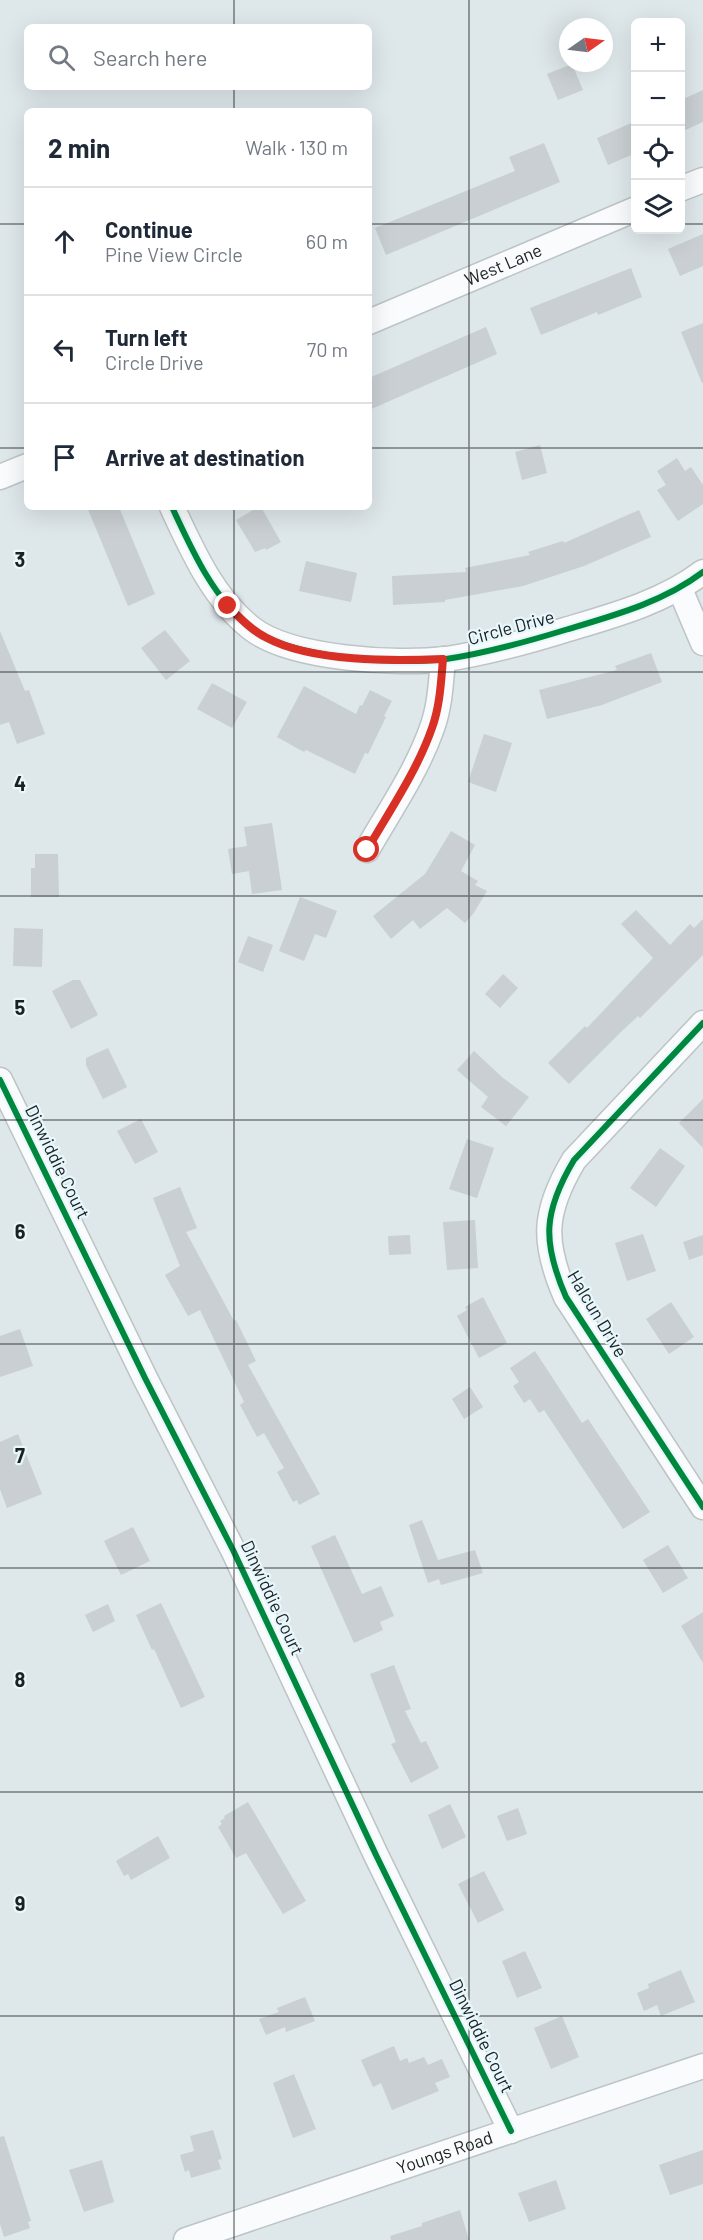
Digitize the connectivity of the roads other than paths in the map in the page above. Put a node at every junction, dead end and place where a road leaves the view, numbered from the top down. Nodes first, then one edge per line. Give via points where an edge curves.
1 (703, 180) edge
2 (685, 187) edge
3 (631, 210) edge
4 (372, 321) edge
5 (24, 467) edge
6 (0, 477) edge
7 (173, 510) edge
8 (703, 572) edge
9 (680, 589) junction
10 (703, 643) edge
11 (443, 659) junction
12 (367, 850) dead end
13 (703, 1023) edge
14 (0, 1080) edge
15 (703, 1507) edge
16 (703, 2066) edge
17 (512, 2131) junction
18 (186, 2240) edge

1 - 2 street
3 - 4 street, West Lane
5 - 6 street
7 - 11 street, Circle Drive via 196,558 228,606 268,639 291,648 335,656 403,661
8 - 9 street, Circle Drive
9 - 10 street
9 - 11 street, Circle Drive via 607,617 506,647
11 - 12 street via 441,692 426,744
13 - 15 street, Halcun Drive via 573,1160 554,1200 548,1228 554,1271 566,1297
14 - 17 street, Dinwiddie Court via 144,1378 233,1550 376,1855
16 - 17 street, Youngs Road
17 - 18 street, Youngs Road

